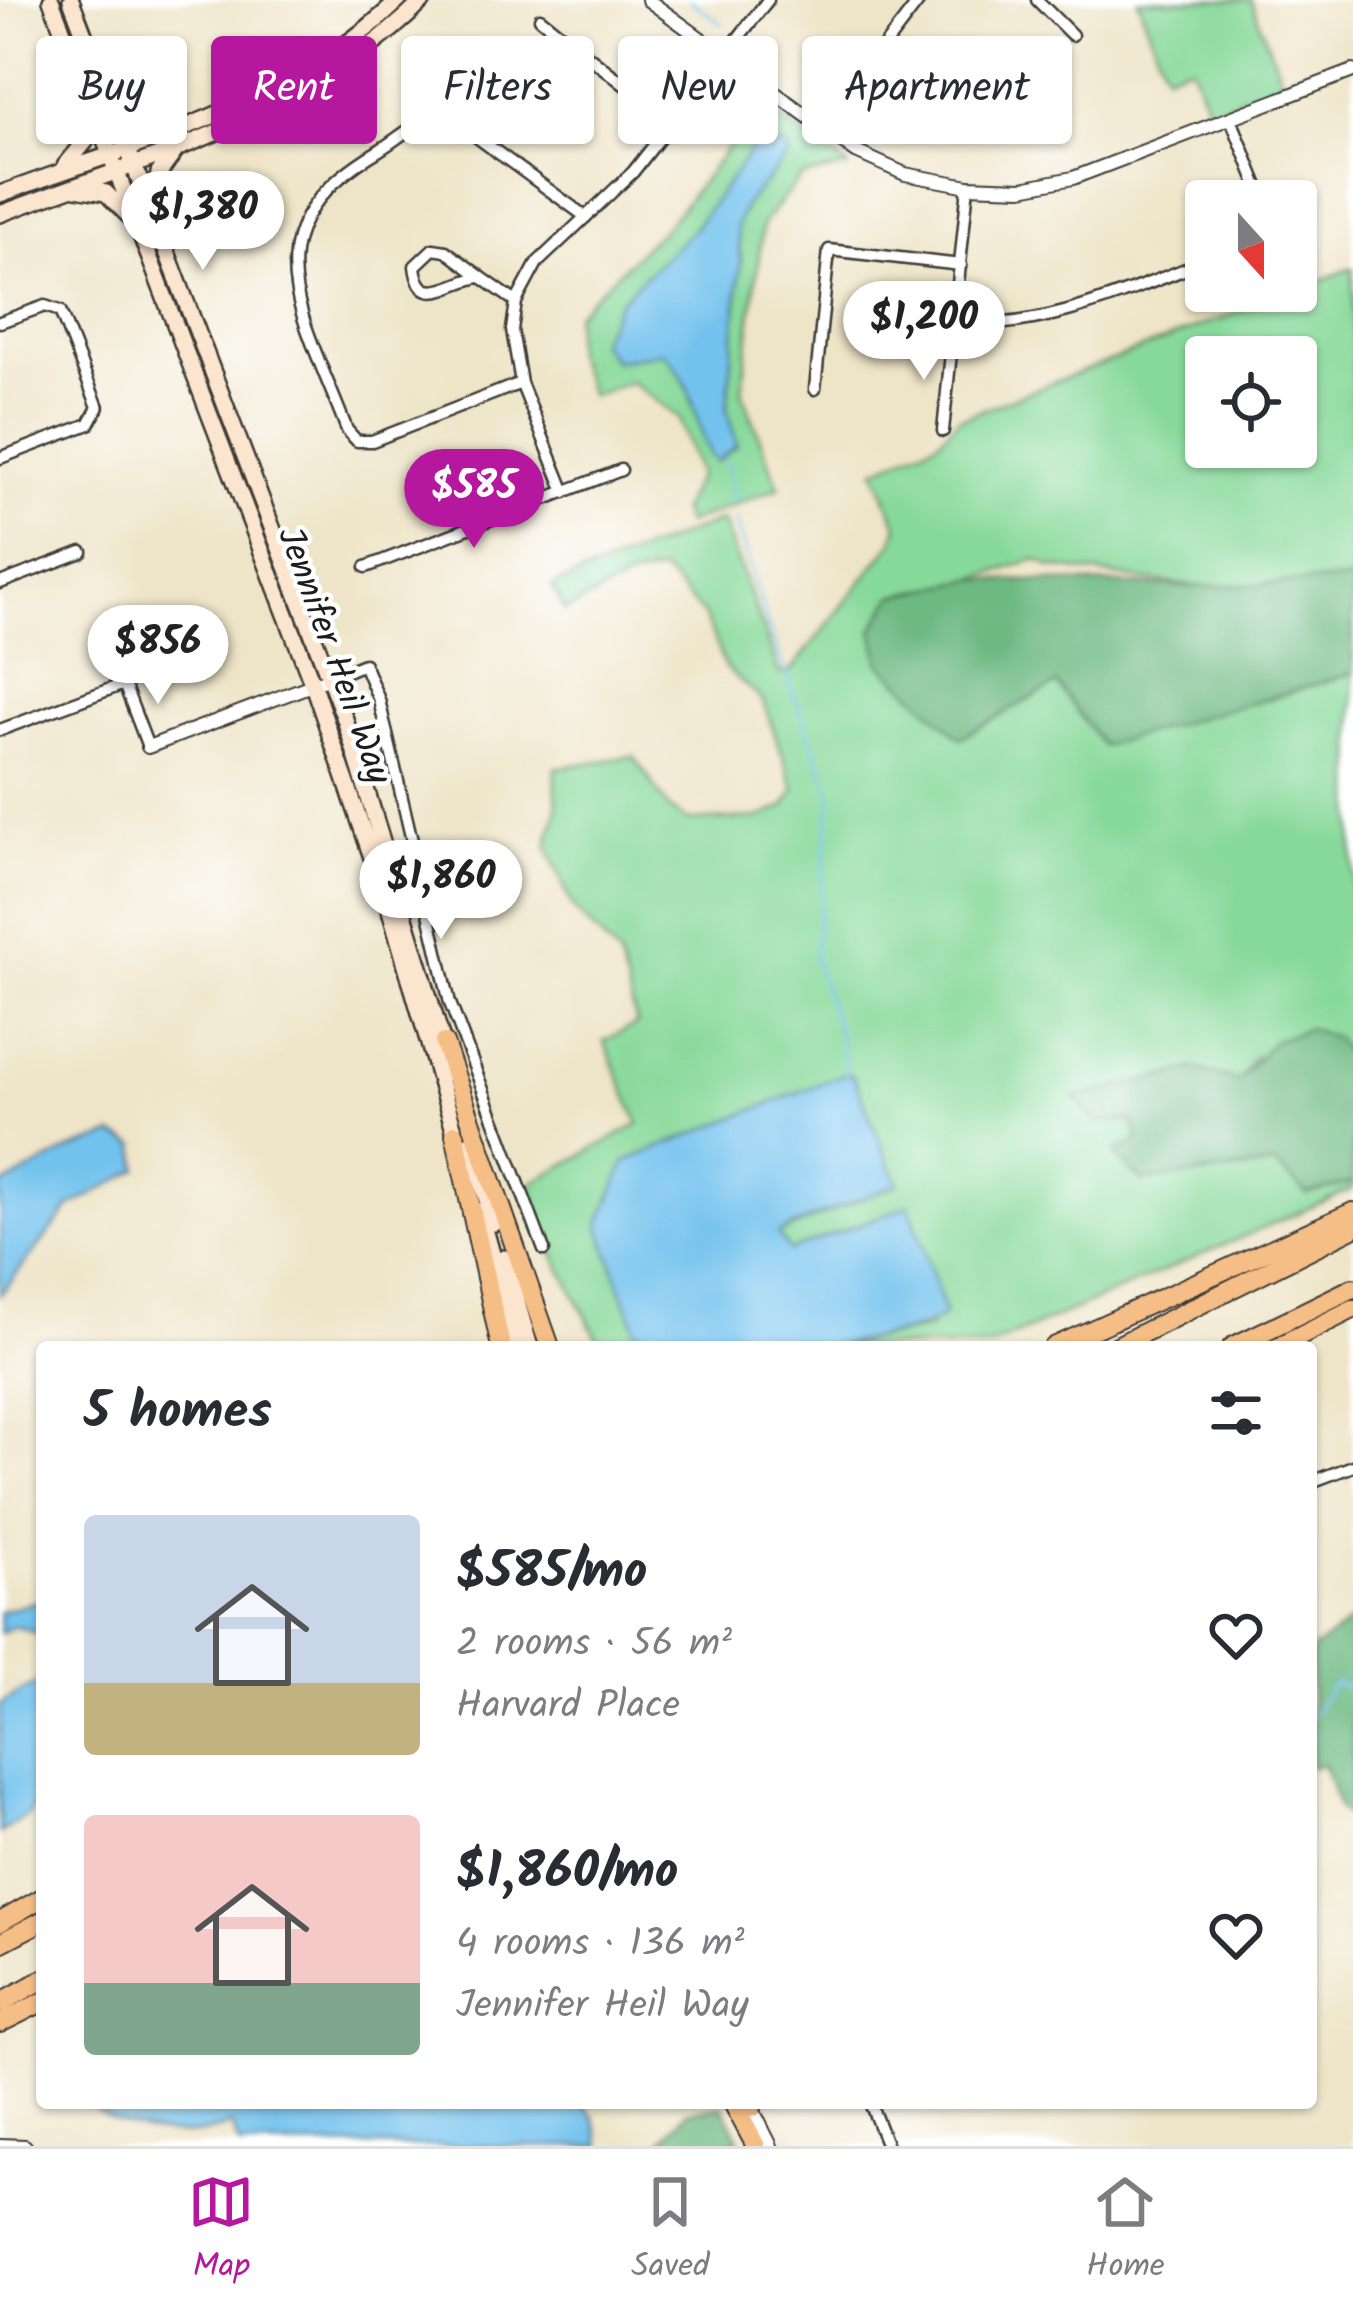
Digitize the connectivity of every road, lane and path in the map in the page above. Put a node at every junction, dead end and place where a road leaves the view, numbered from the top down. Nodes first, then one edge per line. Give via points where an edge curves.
1 (51, 0) edge
2 (70, 0) edge
3 (400, 0) edge
4 (424, 0) edge
5 (648, 0) edge
6 (768, 0) edge
7 (920, 0) edge
8 (1037, 0) edge
9 (540, 18) dead end
10 (1072, 35) dead end
11 (65, 36) edge
12 (84, 36) edge
13 (695, 36) edge
14 (741, 36) edge
15 (892, 36) edge
16 (1353, 71) edge
17 (618, 80) edge
18 (778, 96) edge
19 (1231, 118) junction
20 (187, 122) edge
21 (187, 142) edge
22 (85, 144) edge
23 (115, 144) edge
24 (117, 144) edge
25 (131, 144) edge
26 (182, 144) joint
27 (654, 144) edge
28 (118, 149) junction
29 (125, 166) junction
30 (63, 180) junction
31 (1256, 180) edge
32 (968, 186) junction
33 (0, 194) edge
34 (0, 214) edge
35 (586, 217) junction
36 (148, 225) junction
37 (961, 265) junction
38 (1185, 269) edge
39 (481, 277) junction
40 (516, 302) junction
41 (0, 322) edge
42 (954, 324) junction
43 (521, 383) junction
44 (815, 388) dead end
45 (943, 431) dead end
46 (0, 458) edge
47 (620, 470) dead end
48 (565, 492) junction
49 (82, 552) dead end
50 (366, 567) dead end
51 (0, 583) edge
52 (331, 678) junction
53 (313, 685) junction
54 (0, 730) edge
55 (148, 747) joint
56 (444, 1043) junction
57 (455, 1134) junction
58 (1353, 1212) edge
59 (1353, 1228) edge
60 (544, 1250) dead end
61 (1353, 1288) edge
62 (1353, 1309) edge
63 (500, 1341) edge
64 (516, 1341) edge
65 (528, 1341) edge
66 (548, 1341) edge
67 (1067, 1341) edge
68 (1127, 1341) edge
69 (1244, 1341) edge
70 (1289, 1341) edge
71 (1353, 1466) edge
72 (1317, 1480) edge
73 (36, 1901) edge
74 (0, 1922) edge
75 (36, 1924) edge
76 (0, 1943) edge
77 (36, 1984) edge
78 (0, 2003) edge
79 (36, 2005) edge
80 (0, 2023) edge
81 (748, 2109) edge
82 (750, 2109) edge
83 (872, 2109) edge
84 (0, 2145) edge
85 (25, 2146) edge
86 (756, 2146) edge
87 (771, 2146) edge
88 (887, 2146) edge

1 - 11 main road, Jennifer Heil Way
2 - 12 main road, Jennifer Heil Way
3 - 20 main road via 301,75
4 - 21 main road via 309,91
5 - 13 street
6 - 14 street
7 - 15 street
8 - 10 street
9 - 17 street
16 - 19 street
18 - 32 street via 856,152 905,174
19 - 31 street
19 - 32 street via 1073,178 1022,188
22 - 30 main road
23 - 28 main road, Jennifer Heil Way
24 - 28 main road, Jennifer Heil Way
25 - 28 main road
26 - 29 main road
26 - 36 main road via 159,173
27 - 35 street
28 - 29 main road, Jennifer Heil Way
28 - 30 main road
29 - 30 main road
29 - 36 main road, Jennifer Heil Way
30 - 33 main road
30 - 34 main road
30 - 36 main road via 106,193
32 - 37 street
35 - 40 street via 537,263
35 - 43 street via 441,111 331,180 298,232 297,299 357,441
36 - 52 main road, Jennifer Heil Way
36 - 53 main road, Jennifer Heil Way
37 - 42 street
37 - 44 street via 829,250
38 - 42 street via 1083,308
39 - 39 street via 439,249 424,252 415,266 417,281 436,293
39 - 40 street
40 - 43 street
41 - 46 street via 45,306 60,311 97,402 97,417
42 - 45 street
43 - 48 street
47 - 48 street
48 - 50 street
49 - 51 street
52 - 53 street
52 - 56 main road, Jennifer Heil Way
52 - 60 street, Jennifer Heil Way via 364,664 388,730 450,1004
53 - 55 street
53 - 57 main road, Jennifer Heil Way
54 - 55 street via 124,684
56 - 65 main road, Jennifer Heil Way
56 - 66 highway
57 - 63 highway
57 - 64 main road, Jennifer Heil Way
58 - 67 highway
59 - 68 highway
61 - 69 highway
62 - 70 highway
71 - 72 street
73 - 74 highway
75 - 76 highway
77 - 78 highway
79 - 80 highway
81 - 86 highway
82 - 87 street
83 - 88 street
84 - 85 street

